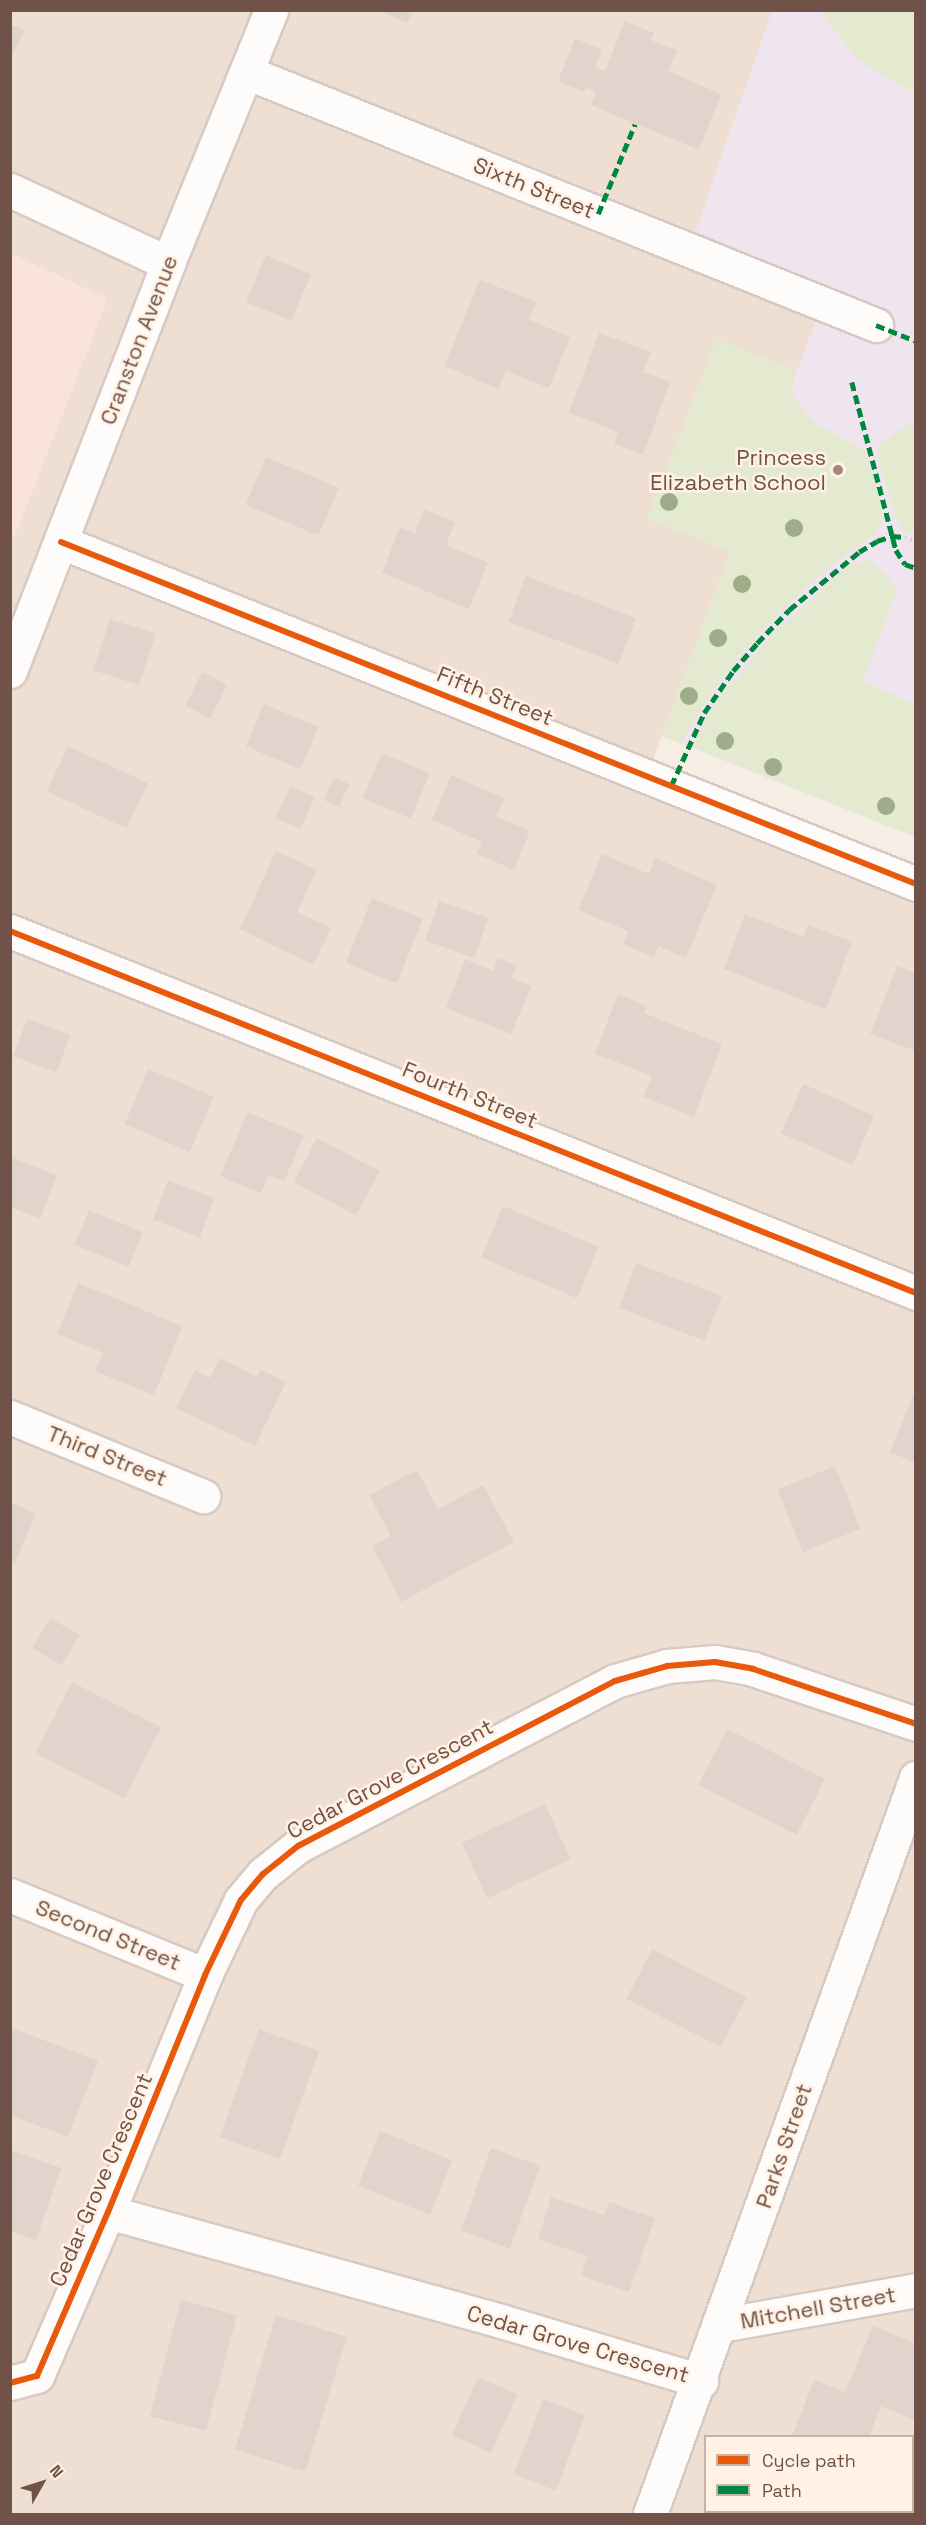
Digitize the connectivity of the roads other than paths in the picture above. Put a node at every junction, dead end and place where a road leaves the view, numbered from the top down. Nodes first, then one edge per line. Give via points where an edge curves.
1 (271, 10) edge
2 (246, 72) junction
3 (10, 190) edge
4 (168, 263) junction
5 (876, 325) dead end
6 (61, 542) junction
7 (10, 671) edge
8 (915, 884) edge
9 (10, 931) edge
10 (915, 1293) edge
11 (10, 1417) edge
12 (203, 1496) dead end
13 (915, 1724) edge
14 (915, 1778) edge
15 (10, 1895) edge
16 (206, 1975) junction
17 (108, 2212) junction
18 (915, 2290) edge
19 (720, 2325) junction
20 (701, 2381) junction
21 (10, 2383) edge
22 (650, 2514) edge

1 - 2 street, Cranston Avenue
2 - 4 street, Cranston Avenue
2 - 5 street, Sixth Street
3 - 4 street
4 - 6 street, Cranston Avenue
6 - 7 street, Cranston Avenue
6 - 8 street, Fifth Street
9 - 10 street, Fourth Street
11 - 12 street, Third Street
13 - 16 street, Cedar Grove Crescent via 753,1669 715,1662 667,1666 615,1681 298,1846 263,1874 241,1900
14 - 19 street, Parks Street
15 - 16 street, Second Street
16 - 17 street, Cedar Grove Crescent
17 - 20 street, Cedar Grove Crescent
17 - 21 street, Cedar Grove Crescent via 37,2376
18 - 19 street, Mitchell Street
19 - 20 street, Parks Street
20 - 22 street, Parks Street

